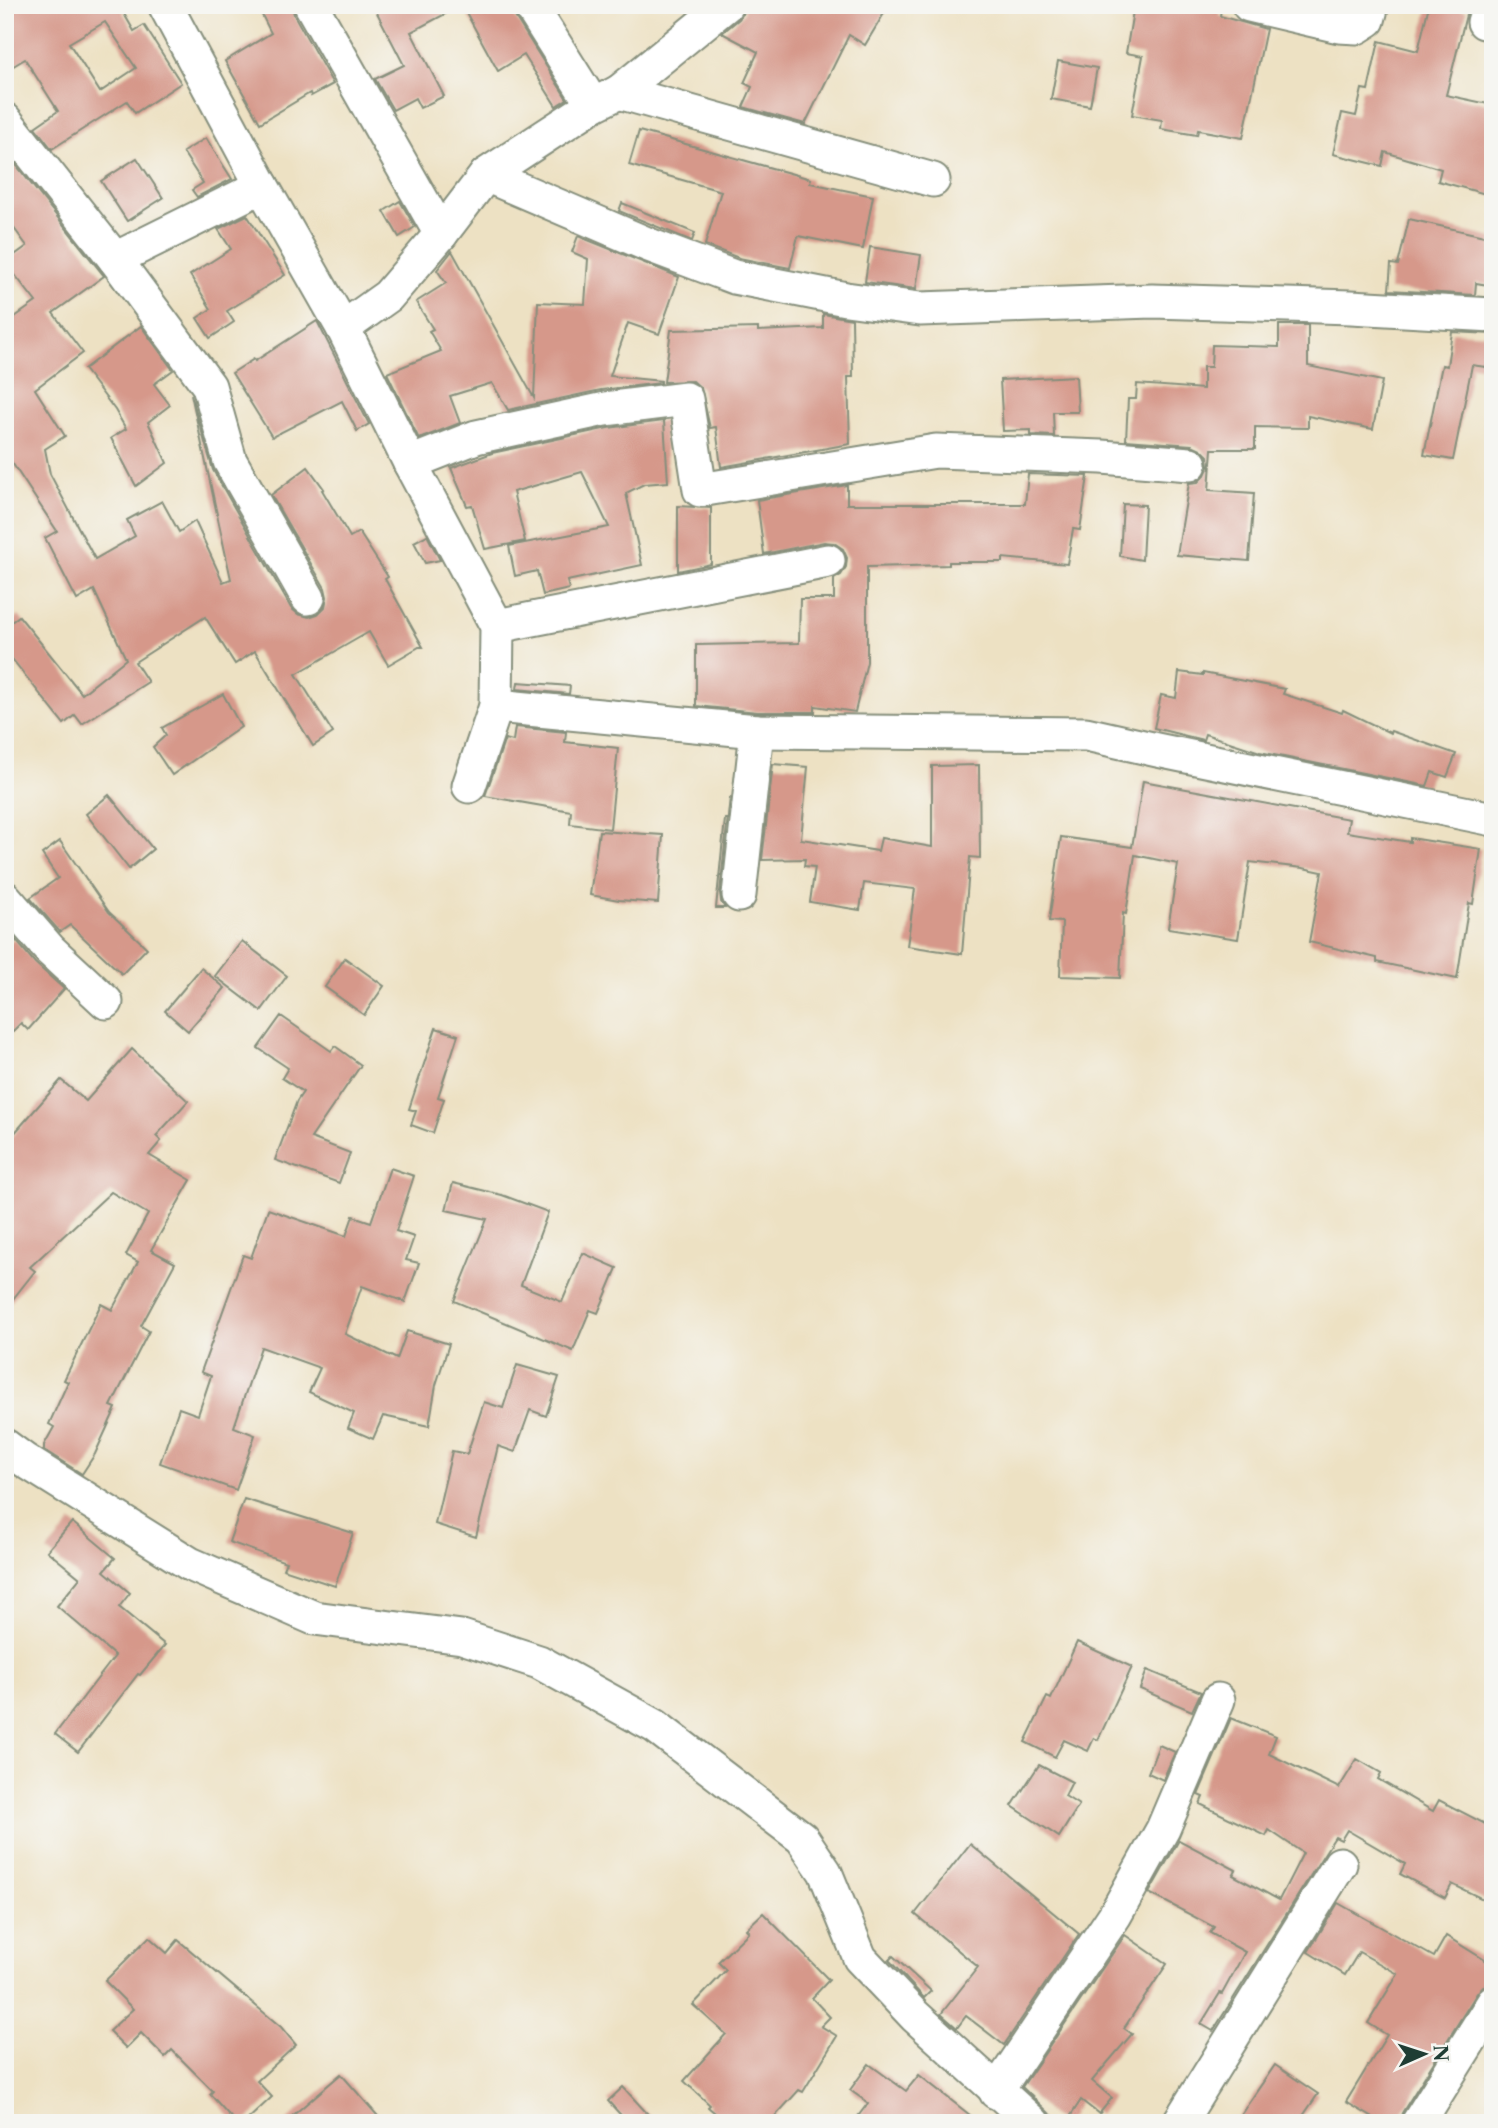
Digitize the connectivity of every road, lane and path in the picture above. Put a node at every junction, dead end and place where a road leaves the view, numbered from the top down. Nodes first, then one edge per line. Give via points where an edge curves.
1 (165, 5) edge
2 (311, 5) edge
3 (530, 5) edge
4 (726, 5) edge
5 (1249, 5) edge
6 (1372, 5) edge
7 (606, 98) junction
8 (5, 120) edge
9 (486, 174) junction
10 (933, 180) dead end
11 (262, 186) junction
12 (441, 234) junction
13 (115, 259) junction
14 (1493, 315) edge
15 (343, 328) junction
16 (410, 463) junction
17 (1190, 464) dead end
18 (828, 561) dead end
19 (308, 598) dead end
20 (497, 626) junction
21 (496, 706) junction
22 (757, 731) junction
23 (469, 786) dead end
24 (1493, 819) edge
25 (739, 895) dead end
26 (5, 898) edge
27 (106, 1002) dead end
28 (5, 1446) edge
29 (1218, 1700) dead end
30 (1340, 1864) dead end
31 (1493, 2003) edge
32 (996, 2092) junction
33 (1032, 2123) edge
34 (1179, 2123) edge
35 (1418, 2123) edge

1 - 11 street
2 - 12 street
3 - 7 street
4 - 7 street
5 - 6 street via 1357,27 1368,20
7 - 9 street
7 - 10 street
8 - 13 street
9 - 12 street
9 - 14 street via 734,277 846,299 920,309 1152,301
11 - 13 street
11 - 15 street
12 - 15 street via 388,296
13 - 19 street via 209,386 230,461
15 - 16 street
16 - 17 street via 476,437 605,409 686,399 700,489 936,451
16 - 20 street
18 - 20 street
20 - 21 street
21 - 22 street
21 - 23 street
22 - 24 street via 1086,734
22 - 25 street
26 - 27 street via 50,950
28 - 32 street via 190,1564 314,1618 462,1637 488,1645 540,1662 655,1726 802,1838 825,1872 860,1958
29 - 32 street via 1164,1829 1115,1915
30 - 34 street
31 - 35 street
32 - 33 street

